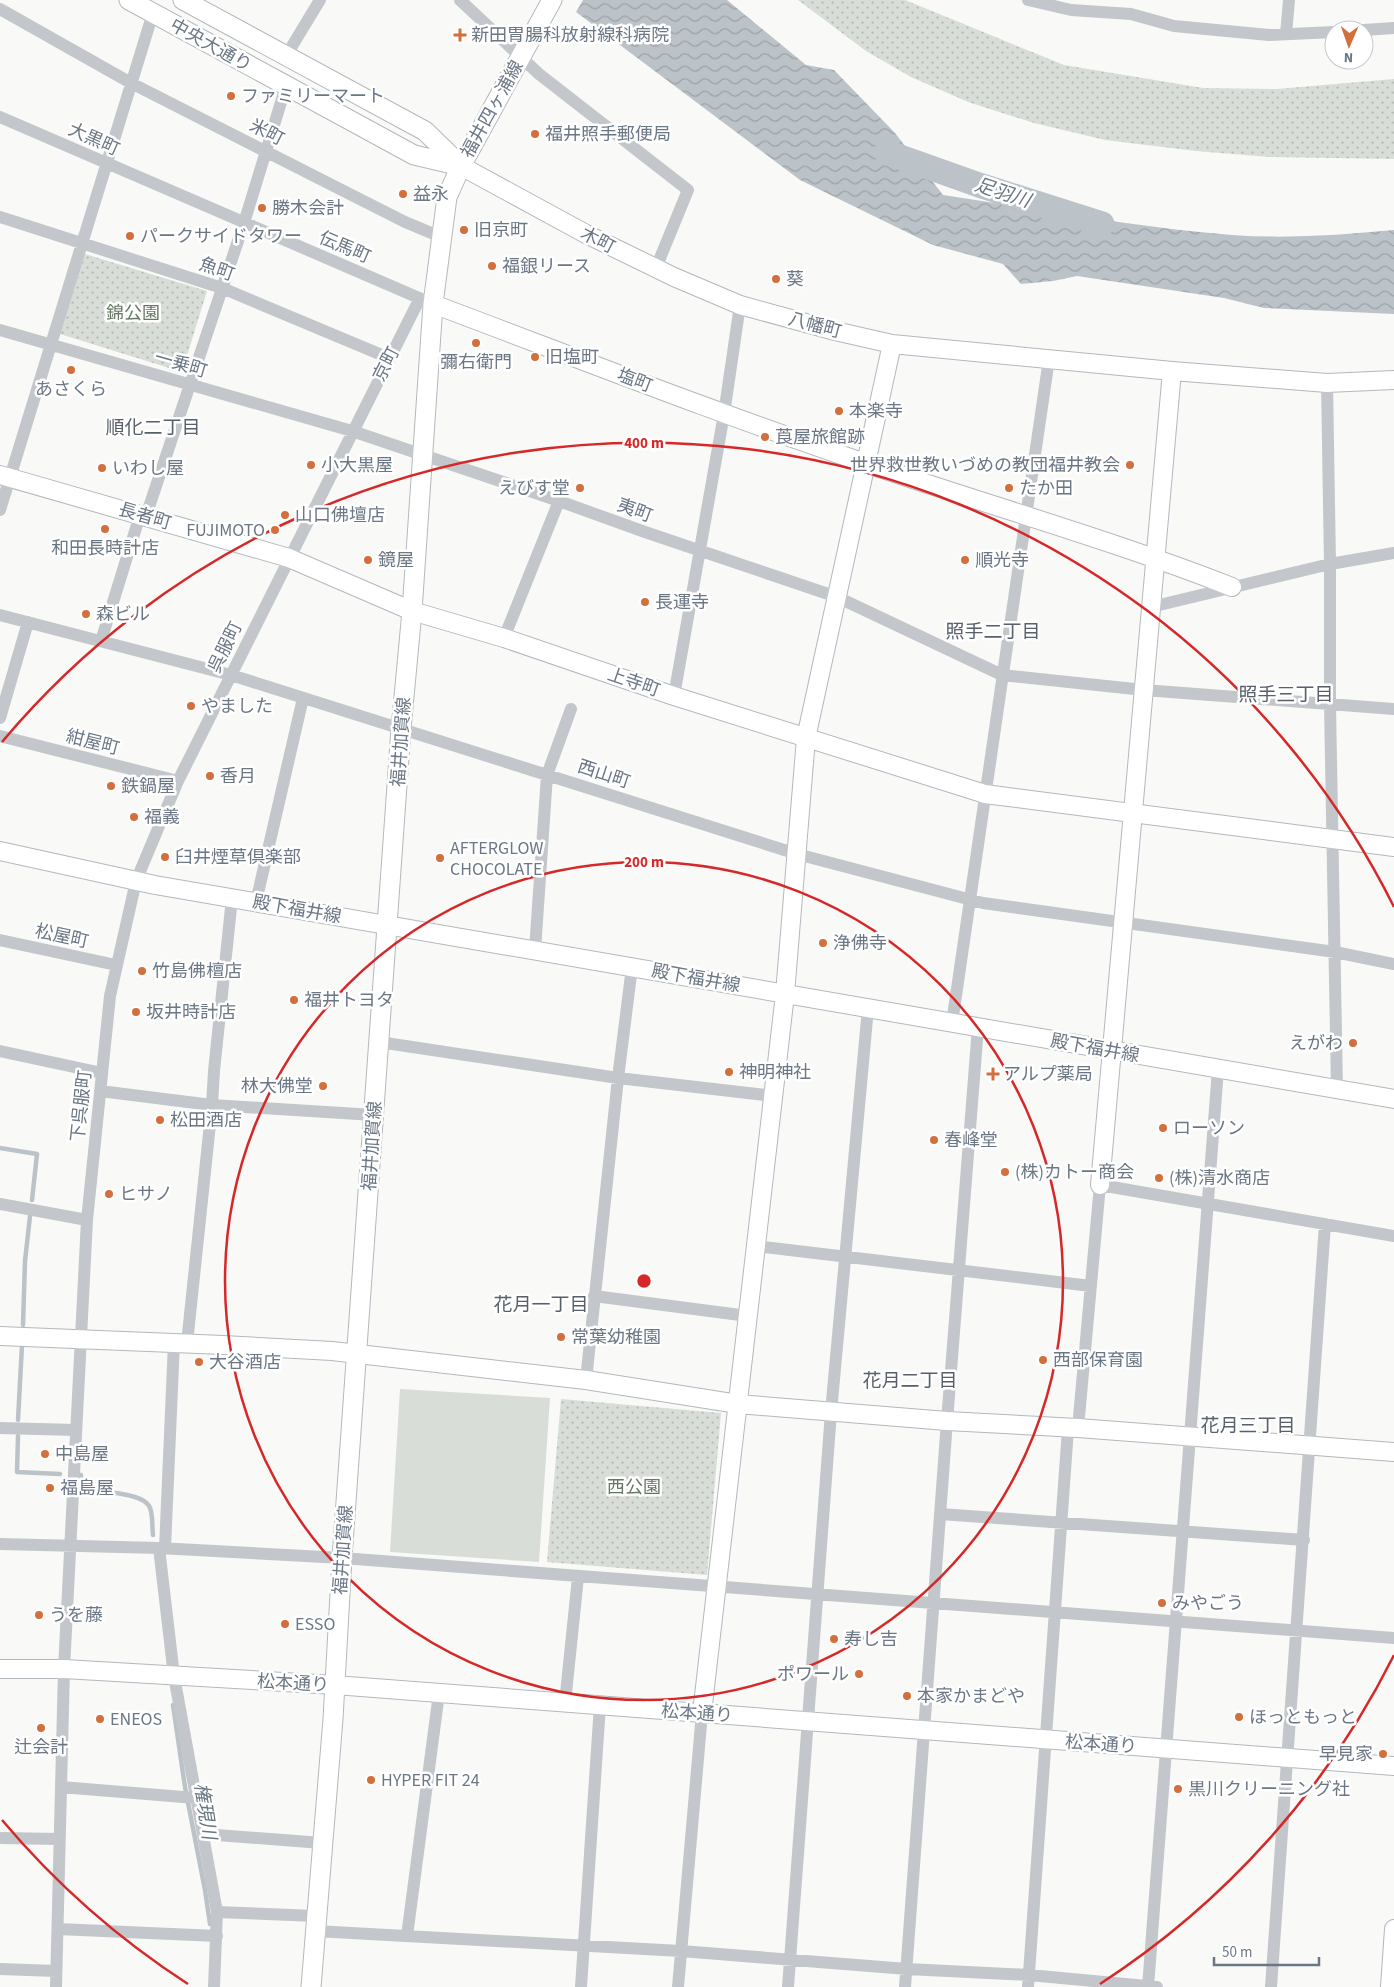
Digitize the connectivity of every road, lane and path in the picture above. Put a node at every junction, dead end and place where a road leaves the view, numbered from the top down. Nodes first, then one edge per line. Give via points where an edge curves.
1 (129, 0) edge
2 (183, 0) edge
3 (320, 0) edge
4 (460, 0) edge
5 (552, 0) edge
6 (1028, 0) edge
7 (1289, 0) edge
8 (1073, 5) edge
9 (0, 9) edge
10 (153, 13) junction
11 (1394, 28) edge
12 (1374, 29) edge
13 (1324, 32) edge
14 (1286, 34) junction
15 (523, 54) junction
16 (286, 56) junction
17 (131, 83) junction
18 (286, 86) junction
19 (0, 117) edge
20 (266, 151) junction
21 (107, 163) junction
22 (461, 166) junction
23 (173, 193) joint
24 (0, 218) edge
25 (244, 223) junction
26 (441, 237) junction
27 (82, 243) junction
28 (656, 268) junction
29 (222, 288) junction
30 (427, 301) junction
31 (740, 305) junction
32 (0, 330) edge
33 (51, 344) junction
34 (892, 344) junction
35 (389, 358) junction
36 (1049, 359) junction
37 (1172, 371) junction
38 (1394, 380) edge
39 (1327, 383) junction
40 (190, 385) junction
41 (724, 414) junction
42 (352, 432) junction
43 (422, 455) junction
44 (866, 464) junction
45 (5, 476) edge
46 (559, 501) junction
47 (0, 510) edge
48 (144, 515) junction
49 (1026, 516) junction
50 (700, 550) junction
51 (1394, 553) edge
52 (289, 558) junction
53 (1156, 558) junction
54 (1330, 564) junction
55 (1232, 587) junction
56 (837, 597) junction
57 (1151, 607) junction
58 (412, 611) junction
59 (0, 615) edge
60 (28, 622) junction
61 (504, 638) junction
62 (101, 641) junction
63 (231, 675) junction
64 (1002, 675) junction
65 (1144, 690) junction
66 (674, 696) junction
67 (303, 698) junction
68 (1330, 704) junction
69 (571, 709) dead end
70 (1394, 709) edge
71 (0, 718) edge
72 (401, 729) junction
73 (0, 736) edge
74 (806, 738) junction
75 (547, 775) junction
76 (178, 781) junction
77 (985, 794) junction
78 (1133, 813) junction
79 (1333, 840) junction
80 (1394, 848) edge
81 (0, 851) edge
82 (797, 854) junction
83 (136, 881) junction
84 (232, 898) junction
85 (969, 898) junction
86 (256, 902) junction
87 (1123, 924) junction
88 (388, 925) junction
89 (0, 940) edge
90 (535, 950) junction
91 (1335, 952) junction
92 (1394, 964) edge
93 (116, 965) junction
94 (632, 967) junction
95 (785, 994) junction
96 (868, 1008) junction
97 (952, 1023) junction
98 (978, 1027) junction
99 (380, 1042) junction
100 (1112, 1050) junction
101 (0, 1052) edge
102 (1218, 1069) junction
103 (102, 1073) junction
104 (618, 1078) junction
105 (1337, 1090) junction
106 (100, 1091) junction
107 (774, 1096) junction
108 (1394, 1099) edge
109 (212, 1104) junction
110 (374, 1115) junction
111 (1100, 1185) junction
112 (0, 1204) edge
113 (1208, 1204) junction
114 (87, 1220) junction
115 (1325, 1224) junction
116 (1394, 1236) edge
117 (756, 1246) junction
118 (846, 1257) junction
119 (959, 1270) junction
120 (1091, 1286) junction
121 (594, 1296) junction
122 (748, 1316) junction
123 (0, 1336) edge
124 (81, 1338) junction
125 (180, 1343) junction
126 (357, 1354) junction
127 (586, 1380) junction
128 (738, 1404) junction
129 (831, 1412) junction
130 (947, 1421) junction
131 (0, 1428) edge
132 (1073, 1429) junction
133 (76, 1430) junction
134 (1189, 1437) junction
135 (1312, 1446) junction
136 (1394, 1452) edge
137 (940, 1514) junction
138 (1061, 1522) junction
139 (1182, 1531) junction
140 (1304, 1540) junction
141 (0, 1544) edge
142 (69, 1544) junction
143 (162, 1548) junction
144 (342, 1558) junction
145 (578, 1577) junction
146 (716, 1586) junction
147 (816, 1594) junction
148 (934, 1603) junction
149 (1054, 1612) junction
150 (1175, 1621) junction
151 (1297, 1631) junction
152 (1394, 1638) edge
153 (0, 1669) edge
154 (64, 1669) junction
155 (174, 1676) junction
156 (335, 1685) junction
157 (438, 1693) junction
158 (565, 1703) junction
159 (600, 1705) junction
160 (702, 1713) junction
161 (807, 1721) junction
162 (925, 1730) junction
163 (1045, 1739) junction
164 (1165, 1748) junction
165 (1286, 1758) junction
166 (1394, 1766) edge
167 (61, 1787) junction
168 (188, 1797) junction
169 (203, 1834) junction
170 (0, 1838) edge
171 (59, 1840) junction
172 (322, 1843) junction
173 (216, 1912) junction
174 (316, 1923) junction
175 (58, 1928) junction
176 (1394, 1929) edge
177 (217, 1936) junction
178 (407, 1936) junction
179 (584, 1945) junction
180 (681, 1951) junction
181 (789, 1959) junction
182 (907, 1969) junction
183 (0, 1970) edge
184 (56, 1971) junction
185 (1028, 1981) edge
186 (56, 1987) edge
187 (214, 1987) edge
188 (311, 1987) edge
189 (580, 1987) edge
190 (678, 1987) edge
191 (788, 1987) edge
192 (905, 1987) edge
193 (1148, 1987) edge
194 (1157, 1987) edge
195 (1271, 1987) edge
196 (1390, 1987) edge

1 - 10 main road, 中央大通り
2 - 16 main road, 中央大通り
3 - 16 street
4 - 15 street
5 - 15 main road, 福井四ヶ浦線
6 - 8 street
7 - 14 street
8 - 14 street via 1131,14 1174,26
9 - 17 street, 米町
10 - 17 street
10 - 18 main road, 中央大通り
11 - 12 street
13 - 14 street
15 - 22 main road, 福井四ヶ浦線
15 - 28 street via 688,190
16 - 22 main road, 中央大通り via 425,131
17 - 20 street, 米町
17 - 21 street
18 - 20 street
18 - 22 main road, 中央大通り via 414,155
19 - 21 street, 大黒町
20 - 25 street
20 - 26 street, 米町
21 - 23 street, 大黒町
21 - 27 street
22 - 26 main road, 京町 via 447,197
22 - 28 street, 木町
23 - 25 street, 伝馬町
24 - 27 street, 魚町
25 - 29 street
25 - 30 street, 伝馬町
26 - 30 main road, 京町
27 - 29 street, 魚町
27 - 33 street
28 - 31 street, 木町
29 - 35 street, 魚町
29 - 40 street
30 - 35 street, 京町
30 - 41 street, 塩町
30 - 43 main road, 福井加賀線
31 - 34 street, 八幡町
31 - 41 street
32 - 33 street, 一乗町
33 - 40 street, 一乗町
33 - 45 street
34 - 36 street, 八幡町
34 - 44 street
35 - 42 street, 京町
36 - 37 street, 八幡町
36 - 49 street
37 - 39 street, 八幡町
37 - 53 street
38 - 39 street, 八幡町
39 - 54 street
40 - 42 street, 一乗町
40 - 48 street
41 - 44 street, 塩町
41 - 50 street
42 - 43 street, 一乗町
42 - 52 street, 呉服町
43 - 46 street, 夷町
43 - 58 main road, 福井加賀線
44 - 49 street, 塩町
44 - 56 street
45 - 47 street
45 - 48 street, 長者町
46 - 50 street, 夷町
46 - 61 street
48 - 52 street, 長者町
48 - 62 street
49 - 53 street, 塩町
49 - 64 street
50 - 56 street, 夷町
50 - 66 street
51 - 54 street
52 - 58 street, 上寺町
52 - 63 street, 呉服町
53 - 55 street, 塩町
53 - 57 street
54 - 55 street
54 - 68 street
55 - 57 street
56 - 64 street, 夷町
56 - 74 street
57 - 65 street
58 - 61 street, 上寺町
58 - 72 main road, 福井加賀線
59 - 60 street, 西山町
60 - 62 street, 西山町
60 - 71 street
61 - 66 street, 上寺町
62 - 63 street, 西山町
63 - 67 street, 西山町
63 - 76 street, 呉服町
64 - 65 street, 夷町
64 - 77 street
65 - 68 street, 夷町
65 - 78 street
66 - 74 street, 上寺町
67 - 72 street, 西山町
67 - 86 street
68 - 70 street, 夷町
68 - 79 street
69 - 75 street
72 - 75 street, 西山町
72 - 88 main road, 福井加賀線
73 - 76 street, 紺屋町
74 - 77 street, 上寺町
74 - 82 street
75 - 82 street, 西山町
75 - 90 street
76 - 83 street, 呉服町
77 - 78 street, 上寺町
77 - 85 street
78 - 79 street, 上寺町
78 - 87 street
79 - 80 street, 上寺町
79 - 91 street
81 - 83 street, 殿下福井線
82 - 85 street, 西山町
82 - 95 street
83 - 84 street, 殿下福井線
83 - 93 street, 呉服町
84 - 86 street, 殿下福井線
84 - 109 street
85 - 87 street, 西山町
85 - 97 street
86 - 88 street, 殿下福井線
87 - 91 street, 西山町
87 - 100 street
88 - 90 street, 殿下福井線
88 - 99 main road, 福井加賀線
89 - 93 street, 松屋町
90 - 94 street, 殿下福井線
91 - 92 street, 西山町
91 - 105 street
93 - 103 street, 下呉服町
94 - 95 street, 殿下福井線
94 - 104 street
95 - 96 street, 殿下福井線
95 - 107 street
96 - 97 street, 殿下福井線
96 - 118 street
97 - 98 street, 殿下福井線
98 - 100 street, 殿下福井線
98 - 119 street
99 - 104 street
99 - 110 main road, 福井加賀線
100 - 102 street, 殿下福井線
100 - 111 street
101 - 103 street
102 - 105 street, 殿下福井線
102 - 113 street
103 - 106 street, 下呉服町
104 - 107 street
104 - 121 street
105 - 108 street, 殿下福井線
106 - 109 street
106 - 114 street, 下呉服町
107 - 117 street
109 - 110 street
109 - 125 street
110 - 126 main road, 福井加賀線
111 - 113 street
111 - 120 street
112 - 114 street
113 - 115 street
113 - 134 street
114 - 124 street, 下呉服町
115 - 116 street
115 - 135 street
117 - 118 street
117 - 122 street
118 - 119 street
118 - 129 street
119 - 120 street
119 - 130 street
120 - 132 street
121 - 122 street
121 - 127 street
122 - 128 street
123 - 124 street
124 - 125 street
124 - 133 street, 下呉服町
125 - 126 street
125 - 143 street
126 - 127 street
126 - 144 main road, 福井加賀線
127 - 128 street
128 - 129 street
128 - 146 street
129 - 130 street
129 - 147 street
130 - 132 street
130 - 137 street
131 - 133 street
132 - 134 street
132 - 138 street
133 - 142 street, 下呉服町
134 - 135 street
134 - 139 street
135 - 136 street
135 - 140 street
137 - 138 street
137 - 148 street
138 - 139 street
138 - 149 street
139 - 140 street
139 - 150 street
140 - 151 street
141 - 142 street
142 - 143 street
142 - 154 street, 下呉服町
143 - 144 street
143 - 155 street
144 - 145 street
144 - 156 main road, 福井加賀線
145 - 146 street
145 - 158 street
146 - 147 street
146 - 160 street
147 - 148 street
147 - 161 street
148 - 149 street
148 - 162 street
149 - 150 street
149 - 163 street
150 - 151 street
150 - 164 street
151 - 152 street
151 - 165 street
153 - 154 street, 松本通り
154 - 155 street, 松本通り
154 - 167 street, 下呉服町
155 - 156 street, 松本通り
155 - 168 street
156 - 157 street, 松本通り
156 - 172 main road, 福井加賀線
157 - 158 street, 松本通り
157 - 178 street
158 - 159 street, 松本通り
159 - 160 street, 松本通り
159 - 179 street
160 - 161 street, 松本通り
160 - 180 street
161 - 162 street, 松本通り
161 - 181 street
162 - 163 street, 松本通り
162 - 182 street
163 - 164 street, 松本通り
163 - 185 street
164 - 165 street, 松本通り
164 - 193 street
165 - 166 street, 松本通り
165 - 195 street
167 - 168 street
167 - 171 street, 下呉服町
168 - 169 street
169 - 172 street
169 - 173 street
170 - 171 street
171 - 175 street, 下呉服町
172 - 174 main road, 福井加賀線
173 - 174 street
173 - 177 street
174 - 178 street
174 - 188 main road, 福井加賀線
175 - 177 street
175 - 184 street, 下呉服町
176 - 196 street
177 - 187 street
178 - 179 street
179 - 180 street
179 - 189 street
180 - 181 street
180 - 190 street
181 - 182 street
181 - 191 street
182 - 185 street
182 - 192 street
183 - 184 street
184 - 186 street, 下呉服町
185 - 193 street
193 - 194 street

